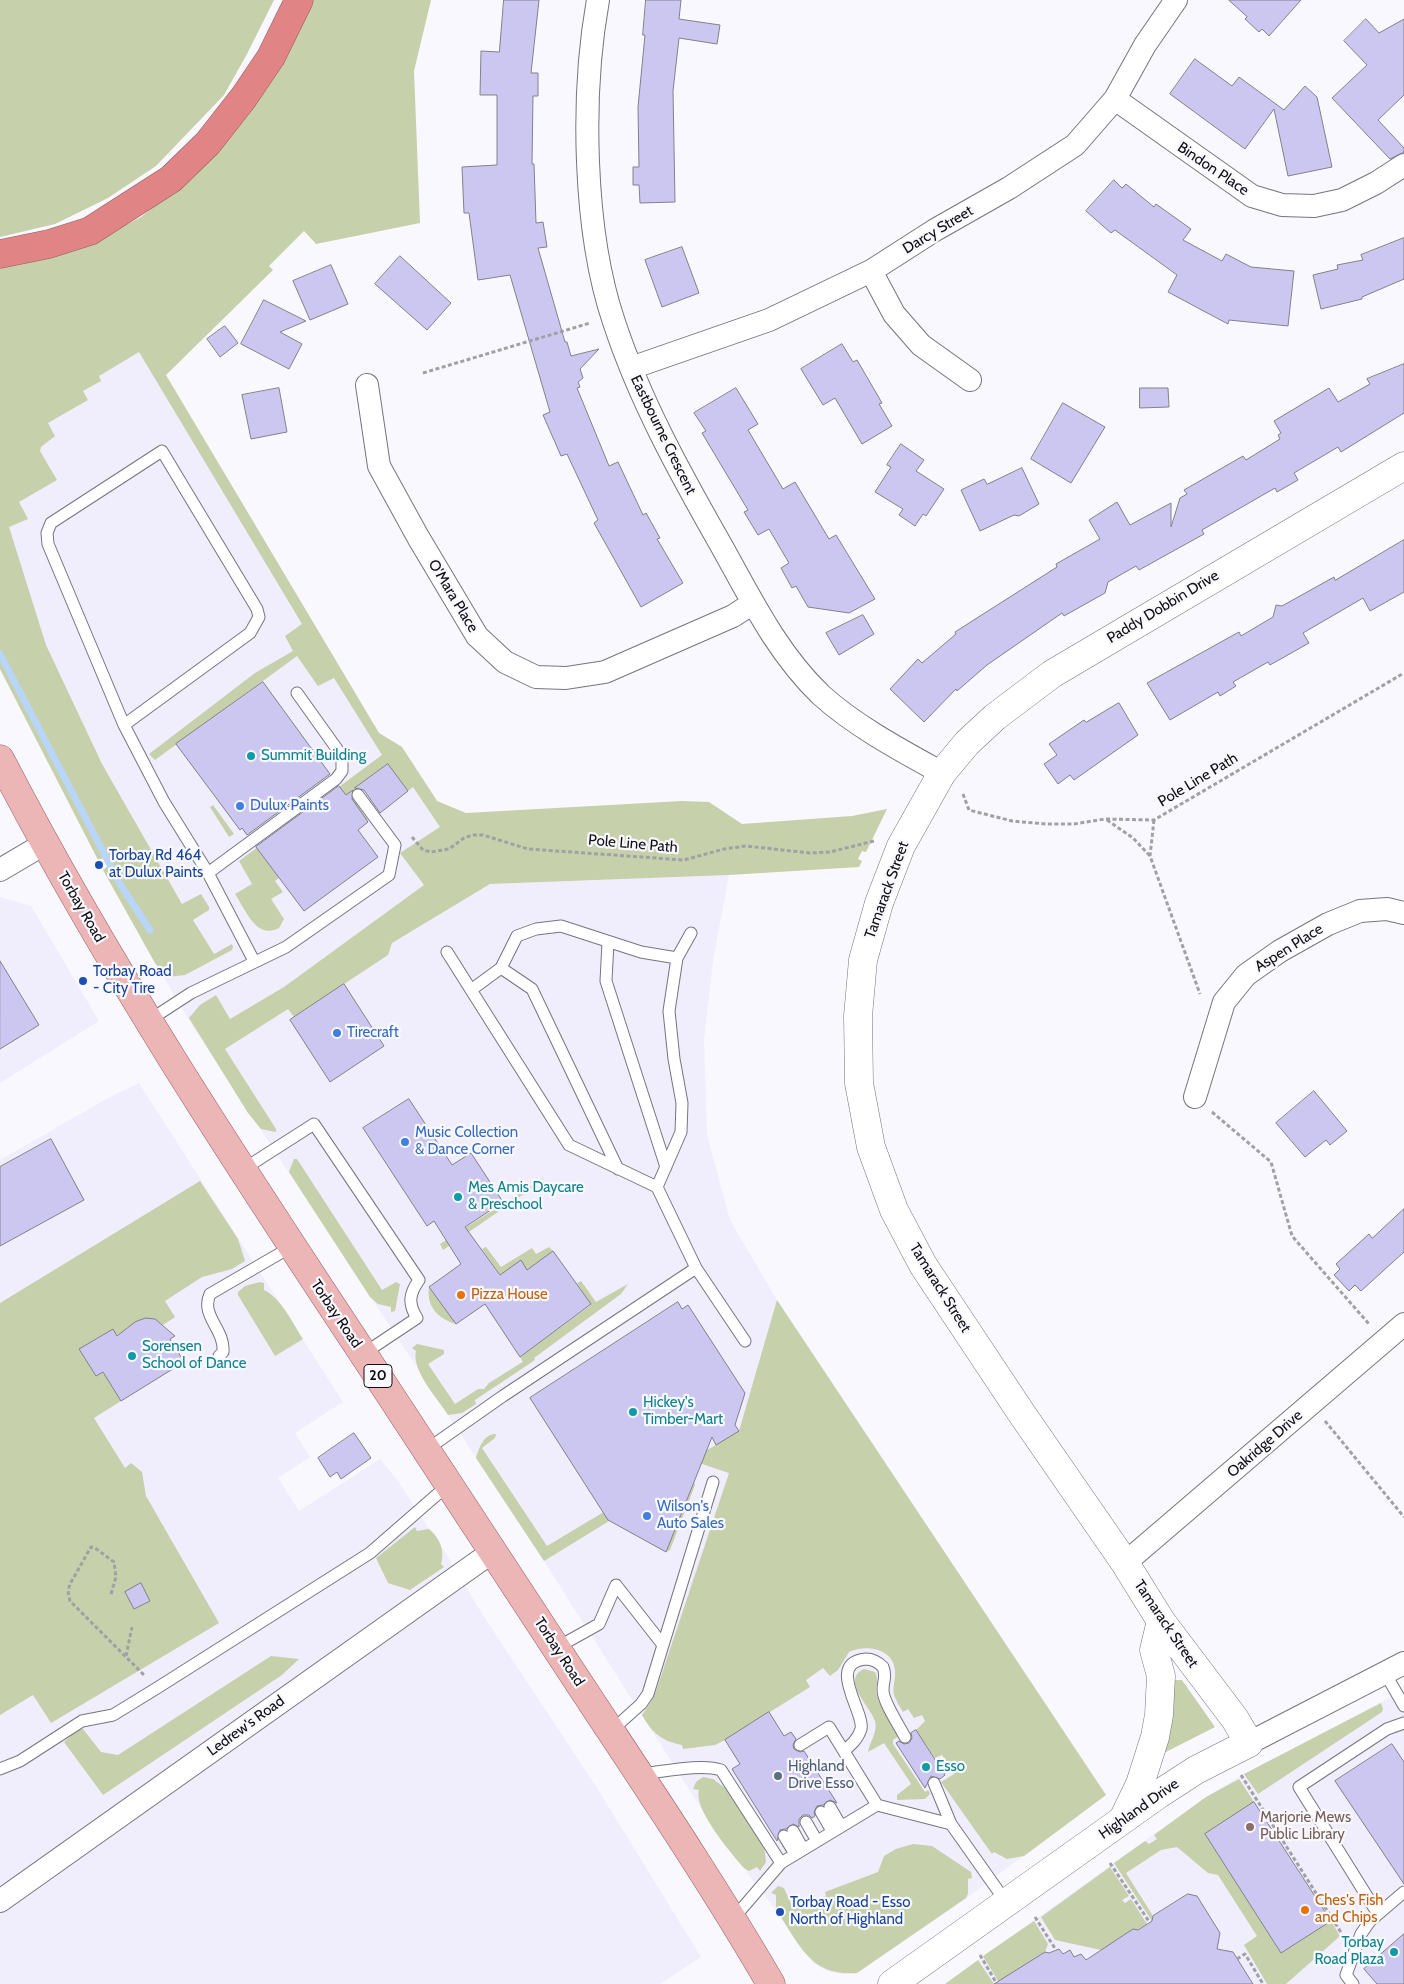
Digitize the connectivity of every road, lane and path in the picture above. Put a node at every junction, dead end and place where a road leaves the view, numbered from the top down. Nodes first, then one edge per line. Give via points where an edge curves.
1 (299, 0) edge
2 (598, 0) edge
3 (1176, 0) edge
4 (1115, 99) junction
5 (1404, 165) edge
6 (0, 254) edge
7 (871, 271) junction
8 (593, 322) dead end
9 (631, 368) junction
10 (423, 373) dead end
11 (970, 380) dead end
12 (367, 385) dead end
13 (1404, 466) edge
14 (753, 603) junction
15 (1404, 673) edge
16 (297, 693) dead end
17 (124, 725) junction
18 (0, 759) edge
19 (942, 773) junction
20 (963, 794) dead end
21 (358, 795) dead end
22 (1105, 819) junction
23 (1154, 820) junction
24 (408, 832) dead end
25 (874, 841) dead end
26 (44, 844) junction
27 (1150, 856) junction
28 (0, 870) edge
29 (208, 872) junction
30 (1404, 913) edge
31 (691, 933) dead end
32 (608, 942) junction
33 (447, 952) dead end
34 (677, 958) junction
35 (254, 961) junction
36 (501, 968) junction
37 (471, 990) junction
38 (1200, 994) dead end
39 (148, 1021) junction
40 (1196, 1097) joint
41 (666, 1166) junction
42 (618, 1168) junction
43 (242, 1170) junction
44 (656, 1187) junction
45 (291, 1247) junction
46 (696, 1268) junction
47 (1404, 1324) edge
48 (745, 1341) dead end
49 (1384, 1342) junction
50 (363, 1354) junction
51 (219, 1356) dead end
52 (1324, 1420) dead end
53 (426, 1450) junction
54 (713, 1482) dead end
55 (448, 1486) junction
56 (1404, 1517) edge
57 (492, 1552) junction
58 (1125, 1563) junction
59 (111, 1594) dead end
60 (1161, 1621) junction
61 (132, 1627) dead end
62 (663, 1645) junction
63 (556, 1648) junction
64 (126, 1656) junction
65 (1394, 1668) edge
66 (156, 1688) junction
67 (1404, 1706) edge
68 (1404, 1723) edge
69 (611, 1731) junction
70 (905, 1737) dead end
71 (1249, 1743) junction
72 (800, 1745) dead end
73 (844, 1752) junction
74 (0, 1769) edge
75 (640, 1774) junction
76 (1241, 1774) dead end
77 (934, 1783) dead end
78 (877, 1805) junction
79 (825, 1810) dead end
80 (806, 1822) dead end
81 (1122, 1822) junction
82 (951, 1824) junction
83 (837, 1828) junction
84 (788, 1834) dead end
85 (817, 1841) junction
86 (799, 1852) junction
87 (781, 1863) junction
88 (1110, 1863) dead end
89 (1404, 1892) edge
90 (0, 1901) edge
91 (1006, 1902) junction
92 (1378, 1914) junction
93 (1035, 1917) dead end
94 (733, 1919) junction
95 (1150, 1923) dead end
96 (1056, 1950) dead end
97 (1353, 1950) junction
98 (980, 1956) dead end
99 (1237, 1959) dead end
100 (771, 1984) edge
101 (892, 1984) edge
102 (997, 1984) edge
103 (1263, 1984) edge
104 (1353, 1984) edge

1 - 6 highway via 271,57 244,97 208,143 171,179 90,231
2 - 9 street, Eastbourne Crescent via 588,87 593,212 603,282
3 - 4 street, Darcy Street via 1145,45
4 - 5 street, Bindon Place via 1252,196 1282,205 1314,206 1342,200
4 - 7 street, Darcy Street via 1075,145
7 - 9 street, Darcy Street via 769,320
7 - 11 street via 894,314 921,345
8 - 10 path
9 - 14 street, Eastbourne Crescent via 669,454
12 - 14 street, O'Mara Place via 379,466 477,636 504,662 536,677 566,678 605,672 733,616
13 - 19 street, Paddy Dobbin Drive via 1052,674 967,742
14 - 19 street, Eastbourne Crescent via 778,645 822,696 886,742
15 - 23 path, Pole Line Path
16 - 29 lane via 342,756 342,771 336,779
17 - 17 lane via 48,544 47,533 51,523 162,451 259,617 250,633
17 - 29 lane via 164,802
18 - 26 main road, Torbay Road / 20
19 - 58 street, Tamarack Street via 901,846 879,903 863,960 858,1016 859,1083 871,1147 894,1210 923,1265
20 - 22 path, Pole Line Path via 970,810 1012,821 1056,824
21 - 35 lane via 395,845 389,875 286,947
22 - 23 path, Pole Line Path
22 - 27 path via 1133,838
23 - 27 path
24 - 25 path, Pole Line Path via 417,844 431,852 448,849 472,835 483,835 528,849 684,860 746,846 810,853 830,852
26 - 28 street
26 - 39 main road, Torbay Road / 20
27 - 38 path
29 - 35 lane
30 - 40 street, Aspen Place via 1387,908 1360,911 1328,924 1246,975 1224,1002
31 - 34 lane
32 - 34 lane
32 - 36 lane via 561,926 536,928 517,936
32 - 41 lane via 606,982
33 - 37 lane
34 - 41 lane via 669,1011 682,1103 681,1132
35 - 39 lane via 191,993
36 - 37 lane
36 - 42 lane via 532,989
37 - 42 lane via 569,1145
39 - 43 main road, Torbay Road / 20
40 - 49 path via 1271,1162 1292,1236
41 - 44 lane
42 - 44 lane
43 - 45 main road, Torbay Road / 20
43 - 50 lane via 314,1124 419,1280 410,1300 417,1318
44 - 46 lane
45 - 50 main road, Torbay Road / 20
45 - 51 lane via 210,1294 208,1314 223,1337 224,1352
46 - 48 lane
46 - 53 lane
47 - 49 street, Oakridge Drive
49 - 58 street, Oakridge Drive
50 - 53 main road, Torbay Road / 20
52 - 56 path
53 - 55 main road, Torbay Road / 20
54 - 62 lane
55 - 57 main road, Torbay Road / 20
55 - 66 lane via 370,1552
57 - 63 main road, Torbay Road / 20
57 - 90 street, Ledrew's Road
58 - 60 street, Tamarack Street
59 - 64 path via 116,1576 114,1562 91,1548 70,1584 68,1596
60 - 71 street, Tamarack Street via 1235,1719
60 - 81 street via 1154,1650 1160,1676 1155,1737
61 - 64 path
62 - 63 lane via 616,1584 600,1624
62 - 69 lane via 648,1694
63 - 69 main road, Torbay Road / 20
64 - 66 path
65 - 67 lane
65 - 71 street, Highland Drive
66 - 74 lane via 113,1715 82,1720 20,1761
68 - 92 lane via 1387,1729 1298,1787
69 - 75 main road, Torbay Road / 20
70 - 73 lane via 885,1697 883,1667 869,1659 862,1660 848,1672 847,1685 861,1728
71 - 81 street, Highland Drive via 1196,1770
72 - 73 lane via 830,1727
73 - 78 lane
75 - 87 lane via 710,1766 721,1770 737,1785
75 - 94 main road, Torbay Road / 20
76 - 97 path
77 - 82 lane
78 - 82 lane
78 - 83 lane
79 - 83 lane
80 - 85 lane
81 - 91 street, Highland Drive
82 - 91 lane
83 - 85 lane
84 - 86 lane
85 - 86 lane
86 - 87 lane
87 - 94 lane
88 - 95 path
89 - 92 lane
91 - 101 street, Highland Drive
92 - 97 lane via 1361,1934
93 - 96 path
94 - 100 main road, Torbay Road / 20
97 - 104 lane via 1346,1975
98 - 102 path
99 - 103 path via 1245,1954

